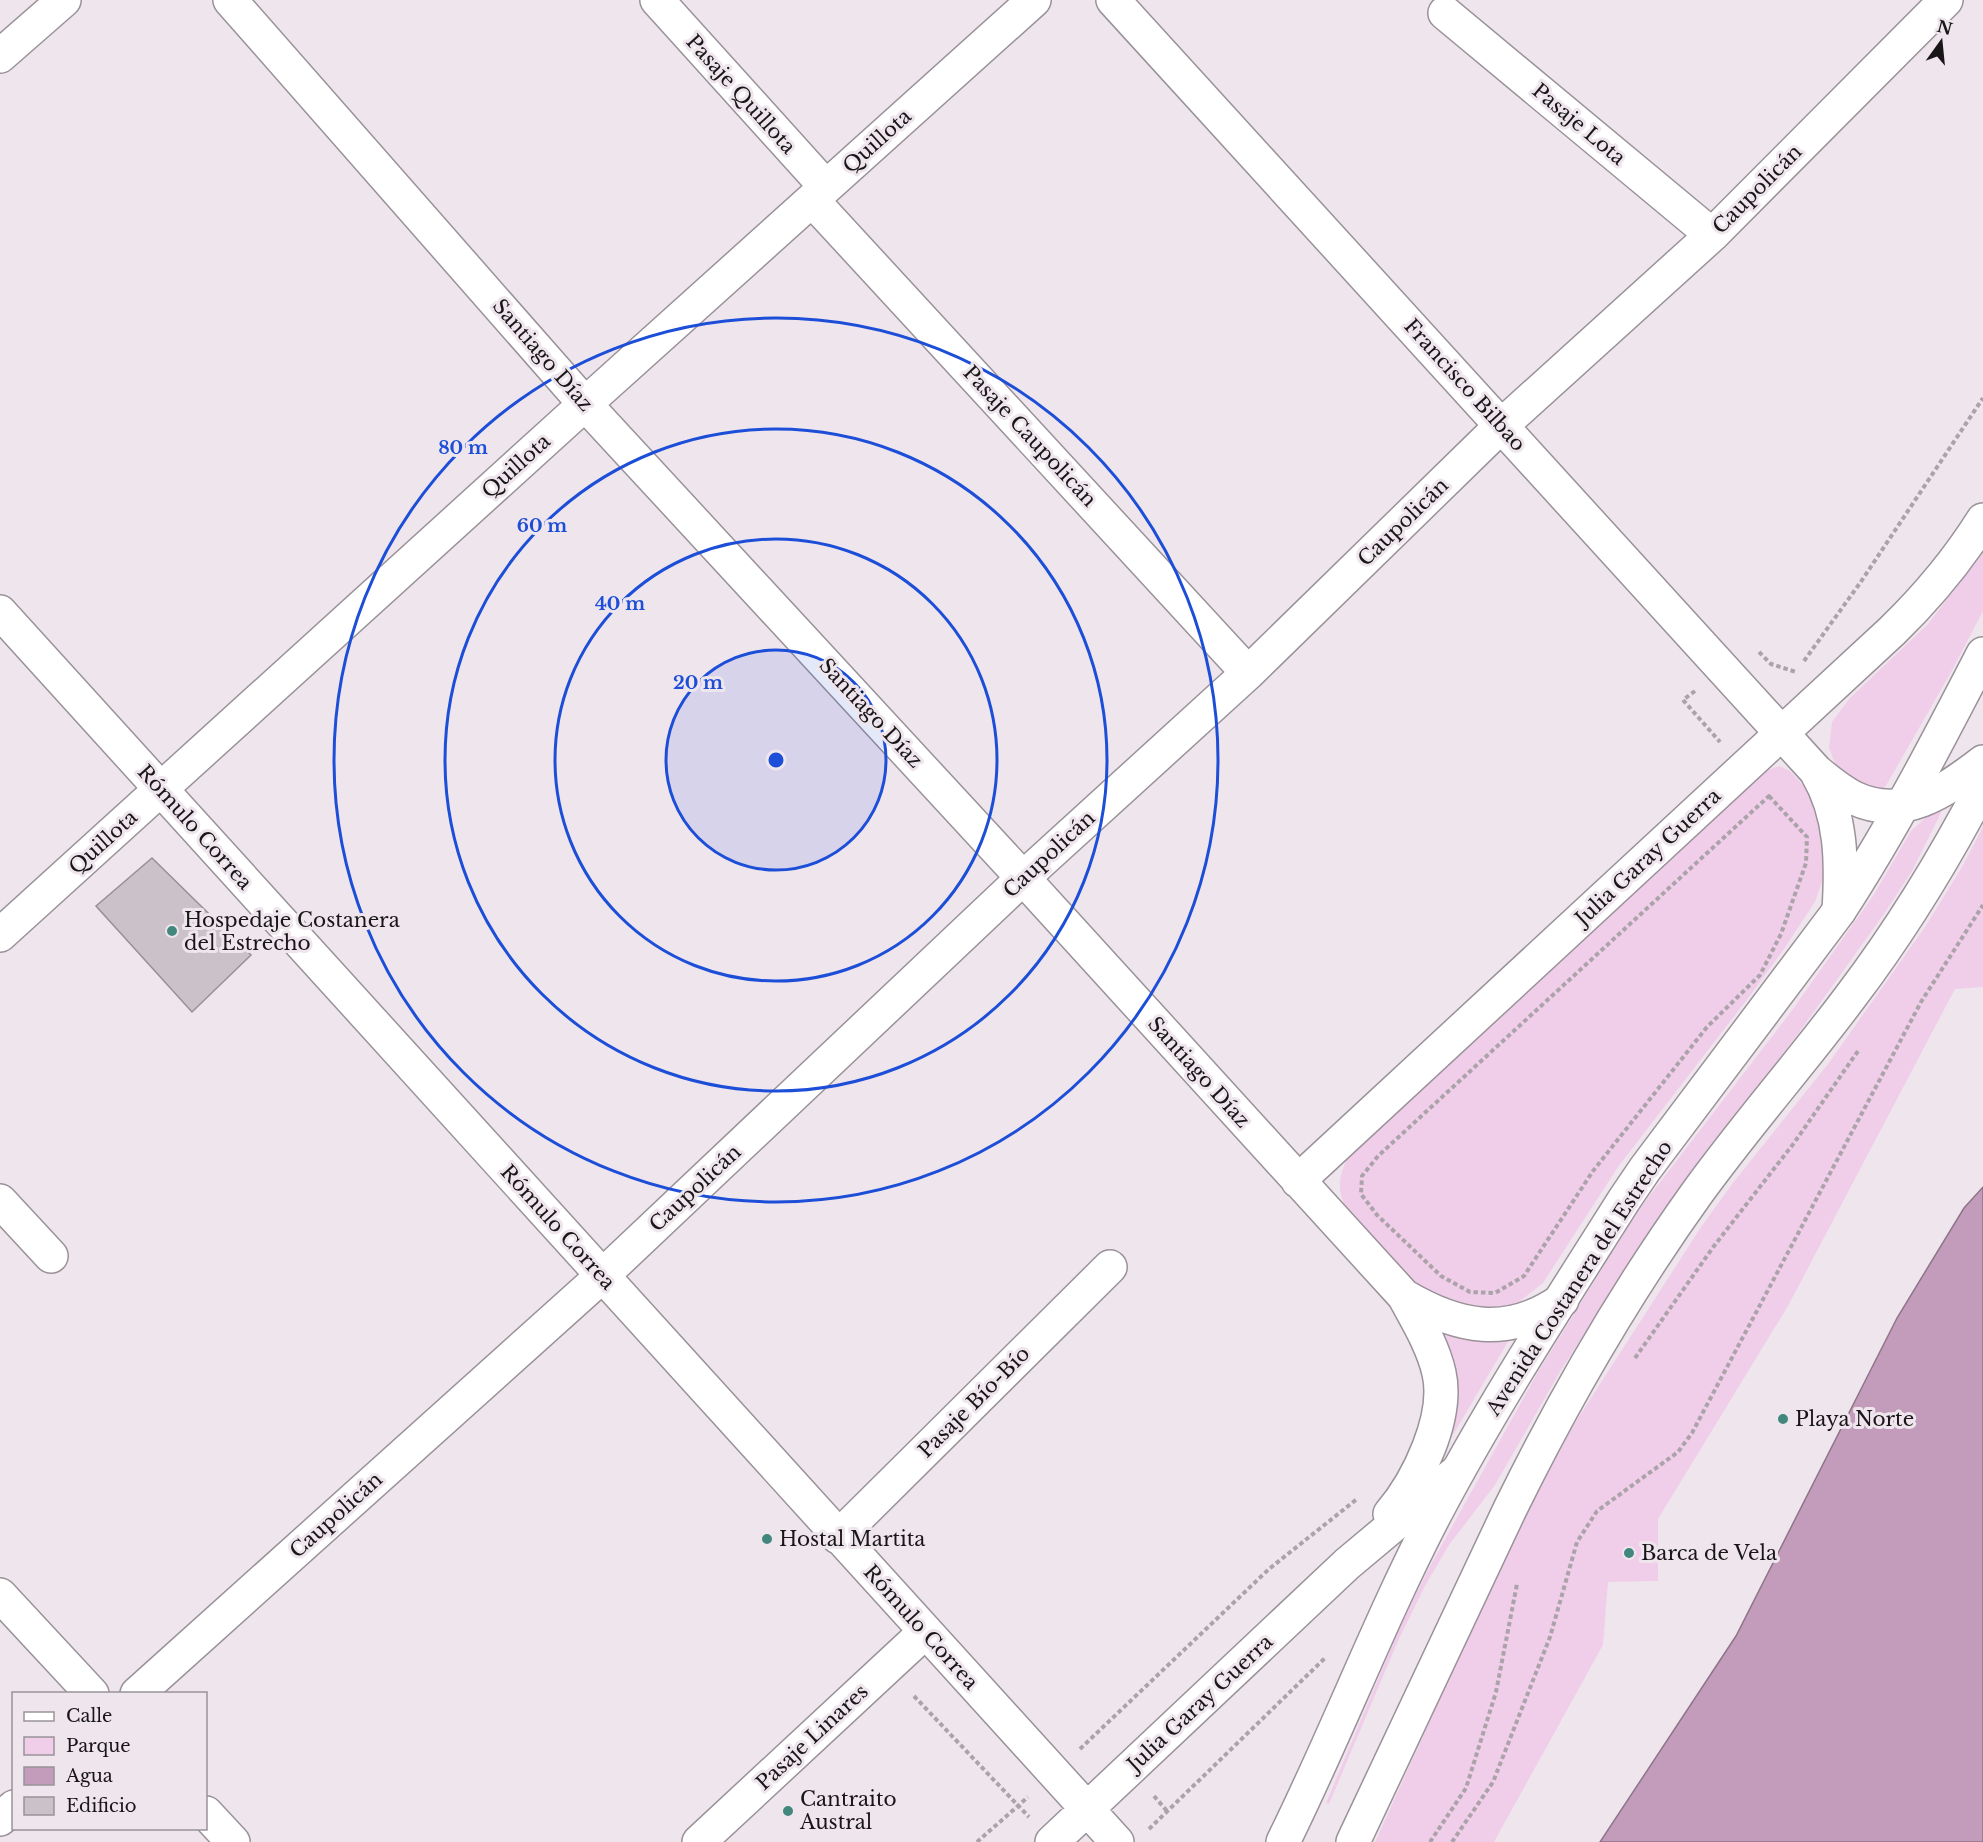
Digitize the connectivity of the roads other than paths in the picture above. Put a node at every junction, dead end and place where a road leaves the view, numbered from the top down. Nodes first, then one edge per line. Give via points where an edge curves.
1 (64, 0) edge
2 (230, 0) edge
3 (657, 0) edge
4 (1034, 0) edge
5 (1113, 0) edge
6 (1946, 0) edge
7 (1445, 13) dead end
8 (0, 56) edge
9 (819, 194) junction
10 (1712, 234) junction
11 (585, 404) junction
12 (1502, 426) junction
13 (1983, 520) edge
14 (0, 612) edge
15 (1983, 654) edge
16 (1248, 673) junction
17 (1782, 733) junction
18 (1983, 762) edge
19 (1816, 771) junction
20 (1983, 785) edge
21 (161, 789) junction
22 (1903, 807) junction
23 (1023, 878) junction
24 (1839, 911) junction
25 (0, 935) edge
26 (1298, 1181) junction
27 (0, 1201) edge
28 (51, 1256) dead end
29 (1110, 1267) dead end
30 (602, 1276) junction
31 (1404, 1296) junction
32 (1562, 1300) junction
33 (1458, 1471) junction
34 (838, 1537) junction
35 (1347, 1564) junction
36 (0, 1595) edge
37 (925, 1632) junction
38 (90, 1692) edge
39 (139, 1692) edge
40 (1374, 1799) junction
41 (12, 1809) edge
42 (1088, 1810) junction
43 (207, 1814) edge
44 (0, 1820) edge
45 (1130, 1838) edge
46 (232, 1842) edge
47 (699, 1842) edge
48 (1052, 1842) edge
49 (1283, 1842) edge
50 (1334, 1842) edge
51 (1353, 1842) edge

1 - 8 street
2 - 11 street, Santiago Díaz
3 - 9 street, Pasaje Quillota
4 - 9 street, Quillota
5 - 12 street, Francisco Bilbao
6 - 10 street, Caupolicán
7 - 10 street, Pasaje Lota
9 - 11 street, Quillota
9 - 16 street, Pasaje Caupolicán
10 - 12 street, Caupolicán
11 - 21 street, Quillota
11 - 23 street, Santiago Díaz
12 - 16 street, Caupolicán
12 - 17 street, Francisco Bilbao
13 - 17 street, Julia Garay Guerra via 1927,598
14 - 21 street, Rómulo Correa
15 - 22 street, Avenida Costanera del Estrecho
16 - 23 street, Caupolicán
17 - 19 street, Francisco Bilbao
17 - 26 street, Julia Garay Guerra
18 - 22 street, Francisco Bilbao via 1927,799
19 - 22 street, Francisco Bilbao via 1864,802
19 - 24 street, Francisco Bilbao via 1838,831
20 - 40 street via 1879,956 1696,1194 1587,1365 1515,1498
21 - 25 street, Quillota
21 - 30 street, Rómulo Correa
22 - 24 street, Avenida Costanera del Estrecho
23 - 26 street, Santiago Díaz
23 - 30 street, Caupolicán
24 - 32 street, Avenida Costanera del Estrecho via 1645,1169
26 - 31 street, Santiago Díaz
27 - 28 street
29 - 34 street, Pasaje Bío-Bío
30 - 34 street, Rómulo Correa
30 - 39 street, Caupolicán
31 - 32 street, Santiago Díaz via 1449,1318 1485,1326 1528,1318
31 - 35 street, Julia Garay Guerra via 1439,1373 1438,1415 1424,1459 1406,1492
32 - 33 street, Avenida Costanera del Estrecho
33 - 35 street, Julia Garay Guerra
33 - 49 street, Avenida Costanera del Estrecho via 1382,1622
34 - 37 street, Rómulo Correa
35 - 42 street, Julia Garay Guerra
36 - 38 street
37 - 42 street, Rómulo Correa
37 - 47 street, Pasaje Linares
40 - 50 street
40 - 51 street
41 - 44 street
42 - 45 street, Rómulo Correa
42 - 48 street, Julia Garay Guerra
43 - 46 street

